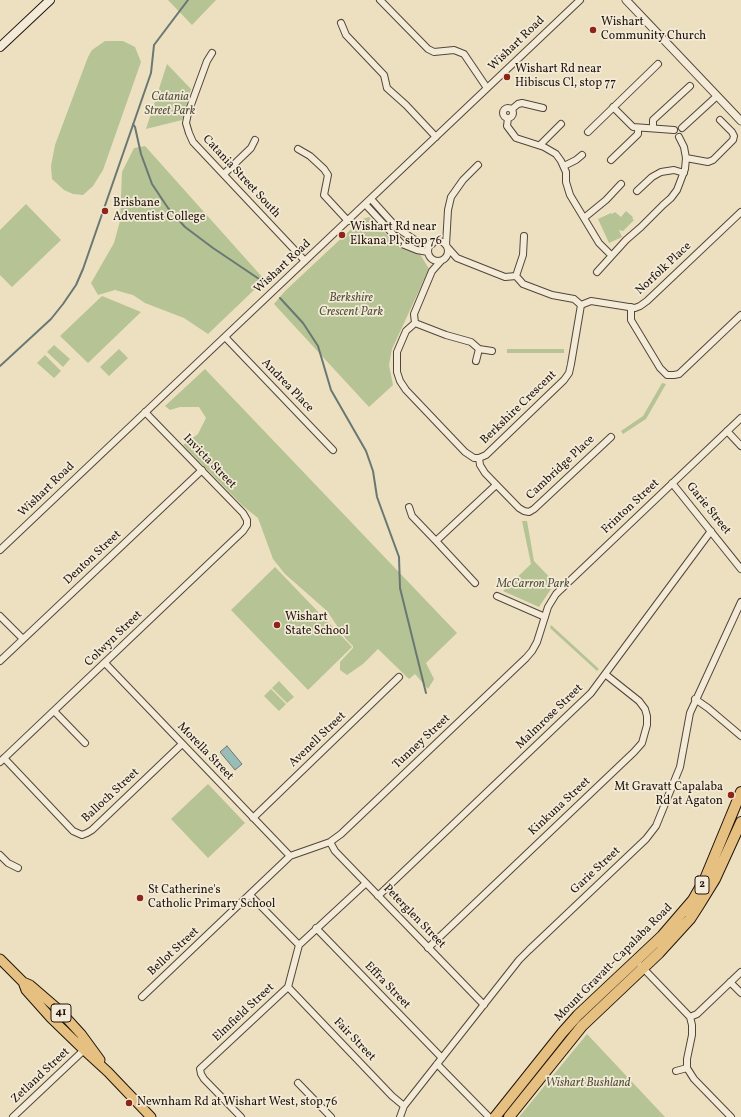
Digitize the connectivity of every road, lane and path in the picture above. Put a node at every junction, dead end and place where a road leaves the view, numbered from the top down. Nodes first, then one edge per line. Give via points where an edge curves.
1 (50, 0) edge
2 (380, 0) edge
3 (580, 0) edge
4 (626, 0) edge
5 (341, 23) dead end
6 (0, 47) edge
7 (212, 53) dead end
8 (658, 64) dead end
9 (690, 86) dead end
10 (487, 88) junction
11 (717, 96) junction
12 (613, 107) junction
13 (543, 108) dead end
14 (720, 120) dead end
15 (741, 121) edge
16 (561, 124) dead end
17 (638, 128) junction
18 (653, 128) junction
19 (682, 128) dead end
20 (674, 130) dead end
21 (588, 132) dead end
22 (436, 137) junction
23 (680, 137) dead end
24 (255, 140) dead end
25 (540, 145) junction
26 (298, 149) dead end
27 (582, 155) dead end
28 (686, 158) junction
29 (611, 160) dead end
30 (478, 165) dead end
31 (564, 166) junction
32 (684, 173) junction
33 (224, 174) junction
34 (621, 184) dead end
35 (637, 191) dead end
36 (371, 199) junction
37 (365, 204) junction
38 (741, 212) edge
39 (584, 218) junction
40 (348, 221) junction
41 (446, 232) junction
42 (524, 236) dead end
43 (435, 242) junction
44 (447, 247) junction
45 (428, 252) junction
46 (612, 255) junction
47 (432, 258) junction
48 (457, 258) junction
49 (443, 259) junction
50 (305, 261) junction
51 (432, 271) junction
52 (597, 272) dead end
53 (516, 276) junction
54 (581, 305) junction
55 (631, 308) junction
56 (741, 315) edge
57 (415, 323) junction
58 (225, 337) junction
59 (479, 349) junction
60 (492, 350) dead end
61 (476, 361) dead end
62 (145, 412) junction
63 (741, 418) edge
64 (727, 431) junction
65 (611, 437) dead end
66 (741, 446) edge
67 (333, 450) dead end
68 (479, 458) junction
69 (202, 470) junction
70 (672, 483) junction
71 (496, 484) junction
72 (409, 507) dead end
73 (243, 531) joint
74 (711, 532) junction
75 (436, 541) junction
76 (0, 550) edge
77 (741, 569) edge
78 (475, 583) dead end
79 (497, 596) dead end
80 (741, 602) edge
81 (0, 616) edge
82 (545, 617) junction
83 (23, 639) junction
84 (0, 661) edge
85 (105, 663) junction
86 (605, 674) junction
87 (399, 677) dead end
88 (696, 699) junction
89 (54, 711) junction
90 (741, 736) edge
91 (85, 743) dead end
92 (182, 744) junction
93 (2, 760) edge
94 (741, 792) edge
95 (253, 818) junction
96 (741, 822) edge
97 (330, 842) junction
98 (0, 855) edge
99 (290, 856) junction
100 (18, 868) dead end
101 (366, 883) junction
102 (250, 895) junction
103 (378, 896) junction
104 (316, 928) junction
105 (299, 945) junction
106 (428, 948) junction
107 (0, 958) edge
108 (640, 964) junction
109 (741, 972) edge
110 (23, 982) junction
111 (730, 982) junction
112 (288, 987) junction
113 (741, 993) edge
114 (142, 997) dead end
115 (484, 1005) junction
116 (690, 1017) junction
117 (84, 1050) junction
118 (442, 1058) junction
119 (437, 1064) junction
120 (687, 1068) junction
121 (676, 1071) dead end
122 (108, 1072) junction
123 (298, 1083) dead end
124 (404, 1106) junction
125 (19, 1111) junction
126 (24, 1116) edge
127 (13, 1117) edge
128 (151, 1117) edge
129 (240, 1117) edge
130 (331, 1117) edge
131 (400, 1117) edge
132 (489, 1117) edge
133 (495, 1117) edge
134 (509, 1117) edge
135 (731, 1117) edge

1 - 6 main road
2 - 10 street via 428,49 434,52 454,50 464,54
3 - 10 street, Wishart Road
4 - 11 street
5 - 22 street via 346,35 384,75 387,88
7 - 33 street, Catania Street South via 186,124 193,142
8 - 12 street
9 - 18 street via 653,120
10 - 22 street, Wishart Road
11 - 15 street
11 - 19 street
12 - 17 street via 631,125
12 - 21 street
13 - 25 street via 522,103 512,110 508,108 503,111 504,116 508,118 507,126 516,138
14 - 28 street via 732,132 733,140 708,162
16 - 25 street
17 - 18 street
17 - 29 street via 638,134
18 - 20 street
22 - 36 street, Wishart Road
23 - 28 street
24 - 33 street via 251,148
25 - 31 street via 556,154
26 - 40 street via 324,169 328,175 324,195
27 - 31 street
28 - 32 street
30 - 41 street via 451,197
31 - 39 street via 568,190
32 - 35 street via 674,170 661,172
32 - 46 street via 671,198
33 - 50 street, Catania Street South
34 - 39 street
36 - 37 street, Wishart Road
36 - 43 street via 397,228 418,242
37 - 40 street, Wishart Road
37 - 45 street via 402,244
38 - 55 street, Norfolk Place via 647,301
39 - 46 street via 599,243
40 - 50 street, Wishart Road
41 - 43 street
41 - 44 street
42 - 53 street via 523,255
43 - 44 street via 441,242
43 - 45 street
44 - 48 street
44 - 49 street via 448,254
45 - 47 street
46 - 52 street
47 - 49 street via 436,261
47 - 51 street, Berkshire Crescent
48 - 49 street
48 - 53 street via 506,277
49 - 51 street, Berkshire Crescent
50 - 58 street, Wishart Road
51 - 57 street, Berkshire Crescent via 414,314
53 - 54 street via 523,284 552,295 574,299
54 - 55 street, Norfolk Place via 591,301
54 - 68 street, Berkshire Crescent via 569,373 486,455
55 - 56 street via 630,320 667,375 679,374
57 - 59 street via 471,342
57 - 68 street, Berkshire Crescent via 406,331 397,352 397,372 400,381 465,452
58 - 62 street, Wishart Road
58 - 67 street, Andrea Place
59 - 60 street
59 - 61 street
62 - 69 street, Invicta Street
62 - 76 street, Wishart Road
63 - 64 street, Frinton Street
64 - 66 street
64 - 70 street, Frinton Street
65 - 71 street, Cambridge Place via 529,512 519,508
68 - 71 street, Cambridge Place via 485,473
69 - 73 street, Invicta Street via 243,513 247,525
69 - 83 street, Denton Street
70 - 74 street, Garie Street
70 - 82 street, Frinton Street via 556,594
71 - 75 street
72 - 75 street via 412,516
73 - 85 street, Colwyn Street
74 - 77 street, Garie Street
74 - 86 street, Malmrose Street
75 - 78 street
79 - 82 street
80 - 88 street, Garie Street
81 - 83 street
82 - 97 street, Tunney Street via 537,642 526,658
83 - 84 street, Denton Street
85 - 89 street, Colwyn Street
85 - 92 street, Morella Street
86 - 103 street, Malmrose Street via 581,703
86 - 106 street, Kinkuna Street via 639,701 645,709 647,725 642,743
87 - 95 street, Avenell Street
88 - 90 street
88 - 115 street, Garie Street via 687,722 680,767 656,826 646,839 529,950
89 - 91 street
89 - 93 street, Colwyn Street
92 - 93 street, Balloch Street via 85,834 73,831
92 - 95 street, Morella Street
94 - 108 highway, Mount Gravatt-Capalaba Road / 2 via 713,863 699,890
95 - 99 street, Morella Street
96 - 108 highway, Mount Gravatt-Capalaba Road / 2 via 700,905 674,937
97 - 99 street, Tunney Street
97 - 101 street, Peterglen Street via 335,851
98 - 100 street
99 - 102 street, Bellot Street
101 - 103 street, Peterglen Street
101 - 104 street
102 - 105 street
102 - 114 street, Bellot Street
103 - 106 street, Peterglen Street
104 - 105 street
104 - 118 street, Effra Street
105 - 112 street, Elmfield Street
106 - 115 street, Peterglen Street
107 - 110 main road, 41
108 - 116 street
108 - 133 highway, Mount Gravatt-Capalaba Road / 2 via 574,1020
108 - 134 highway, Mount Gravatt-Capalaba Road / 2 via 576,1033
109 - 111 street
110 - 117 main road, 41 via 26,990
110 - 122 main road, 41 via 59,1010 81,1034
111 - 113 street
111 - 116 street via 697,1014
112 - 124 street, Fair Street
112 - 129 street, Elmfield Street via 200,1069 204,1079
115 - 118 street, Garie Street
116 - 120 street via 692,1035
117 - 122 main road, 41
117 - 125 street, Zetland Street
118 - 119 street, Garie Street
119 - 124 street, Garie Street
119 - 132 street
120 - 121 street
120 - 135 street via 694,1079
122 - 128 main road, 41
123 - 130 street
124 - 131 street, Garie Street
125 - 126 street
125 - 127 street, Zetland Street

